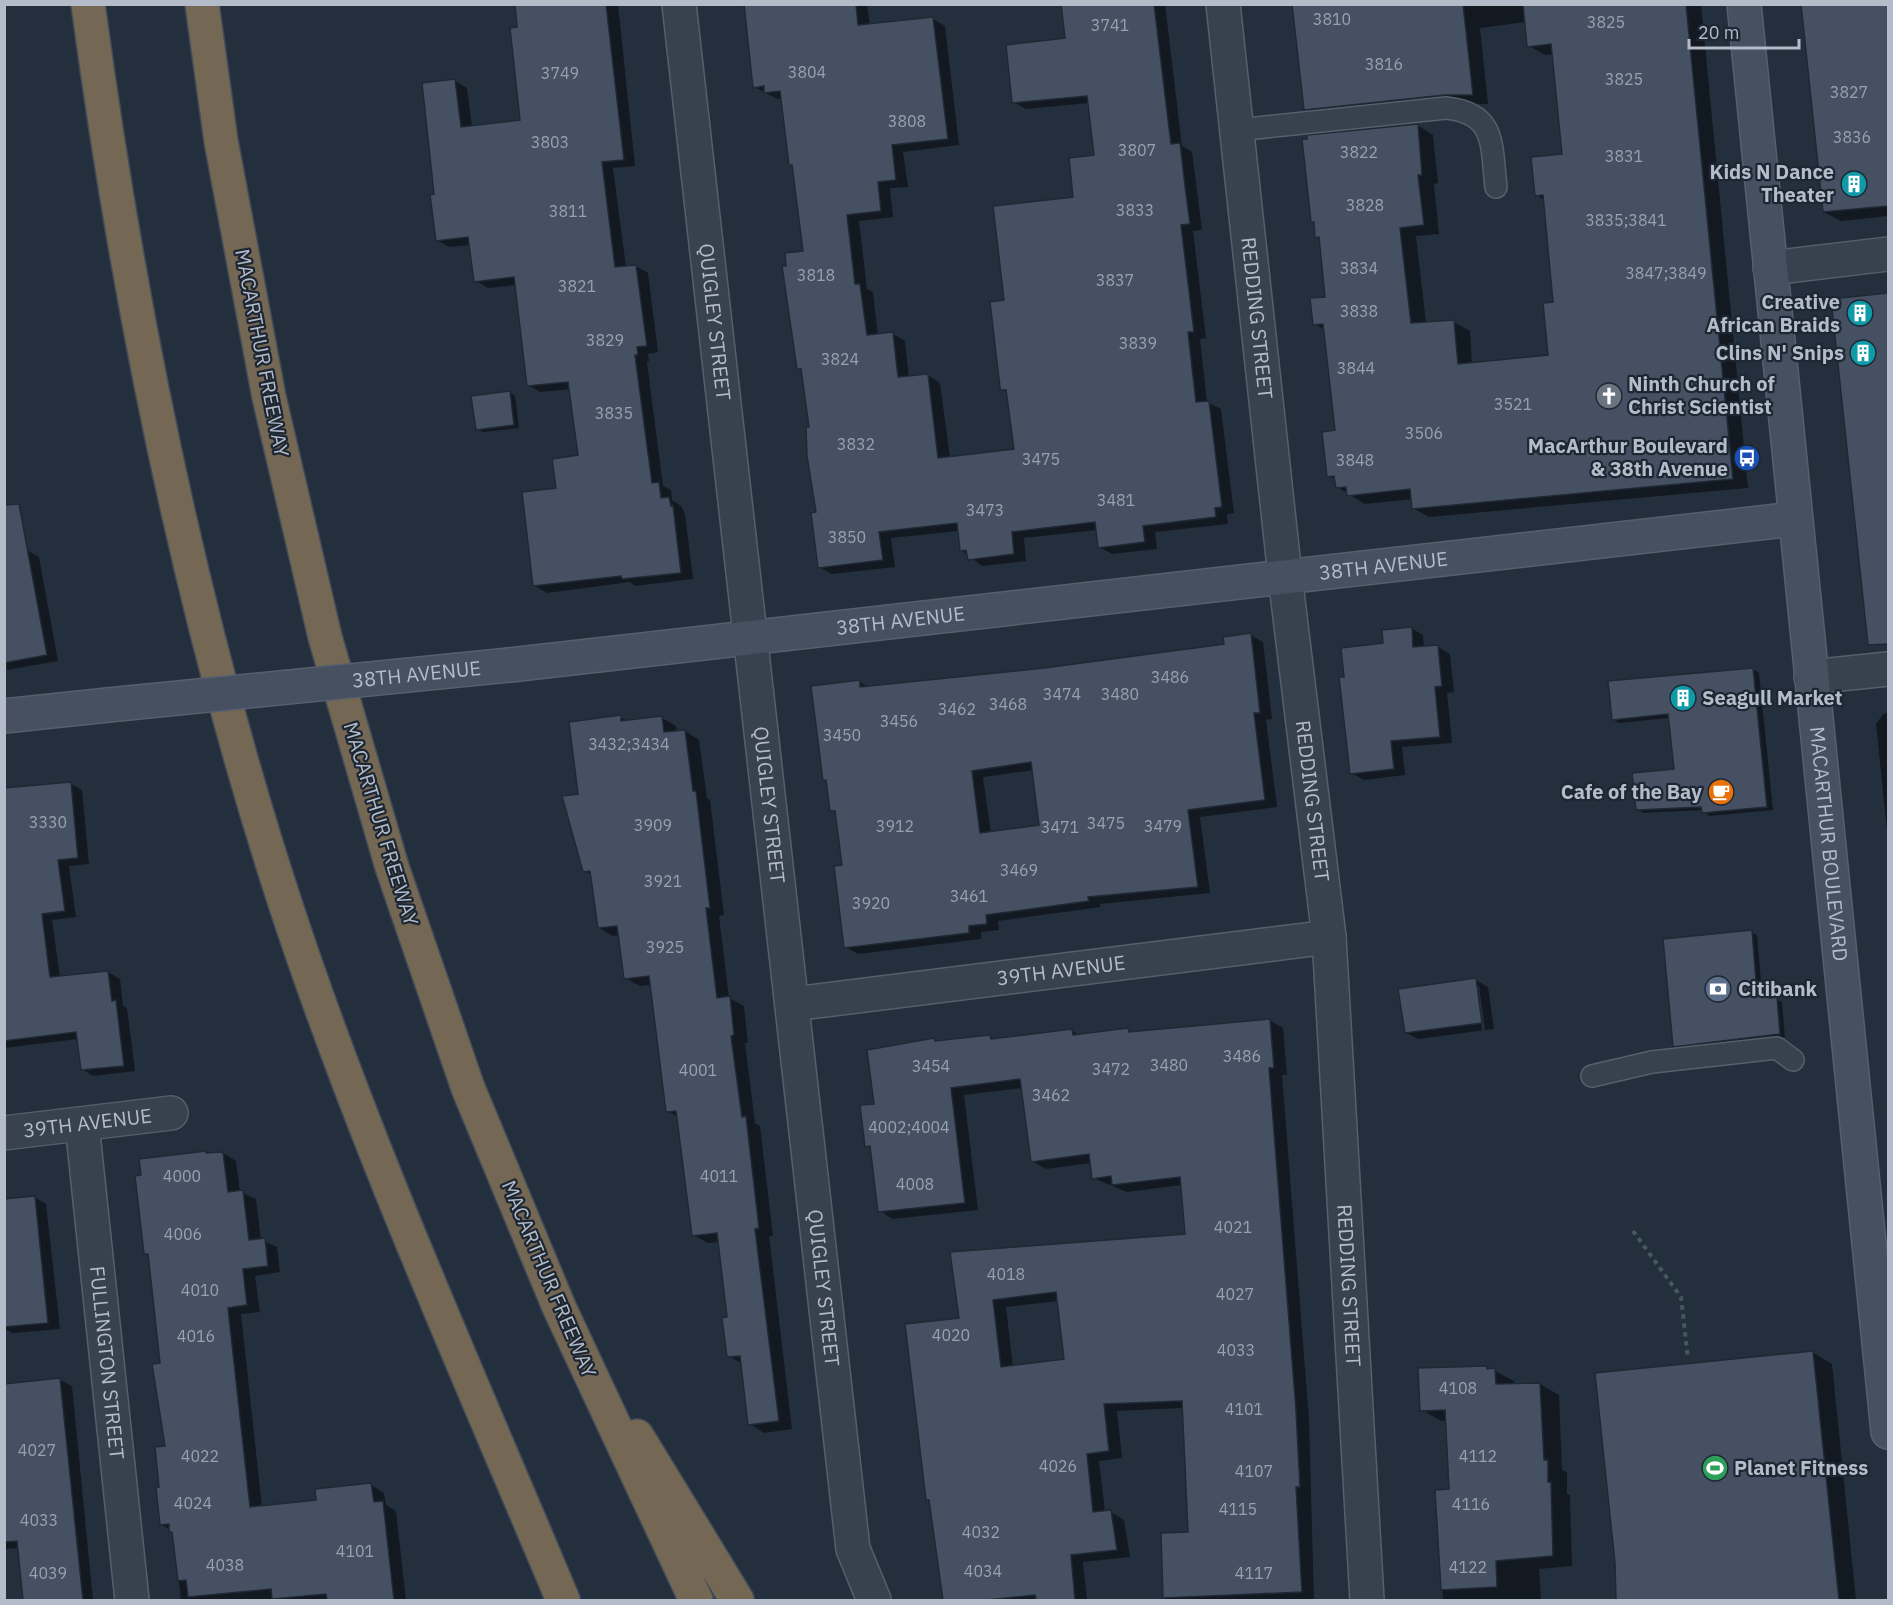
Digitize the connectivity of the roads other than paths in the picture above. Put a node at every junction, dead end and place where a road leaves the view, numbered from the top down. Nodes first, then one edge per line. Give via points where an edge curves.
1 (88, 4) edge
2 (202, 4) edge
3 (679, 4) edge
4 (1223, 4) edge
5 (1744, 4) edge
6 (1237, 130) junction
7 (1496, 187) dead end
8 (1888, 254) edge
9 (1770, 268) junction
10 (1795, 519) junction
11 (1285, 576) junction
12 (752, 638) junction
13 (1888, 669) edge
14 (1811, 677) junction
15 (4, 716) edge
16 (1329, 937) junction
17 (794, 1005) junction
18 (1793, 1060) dead end
19 (1593, 1076) dead end
20 (171, 1113) dead end
21 (82, 1124) junction
22 (4, 1133) edge
23 (559, 1307) junction
24 (1886, 1387) edge
25 (1888, 1432) edge
26 (132, 1600) edge
27 (563, 1600) edge
28 (696, 1600) edge
29 (737, 1600) edge
30 (874, 1600) edge
31 (1367, 1600) edge

1 - 27 highway via 108,152 158,421 213,659 286,905 364,1125
2 - 23 highway, MACARTHUR FREEWAY via 221,141 269,397 325,637 392,867 468,1088
3 - 12 street, QUIGLEY STREET
4 - 6 street, REDDING STREET
5 - 9 street, MACARTHUR BOULEVARD
6 - 7 lane via 1446,108 1459,110 1473,114 1486,128
6 - 11 street, REDDING STREET
8 - 9 street
9 - 10 street, MACARTHUR BOULEVARD
10 - 11 street, 38TH AVENUE
10 - 14 street, MACARTHUR BOULEVARD
11 - 12 street, 38TH AVENUE
11 - 16 street, REDDING STREET
12 - 15 street, 38TH AVENUE, bridge
12 - 17 street, QUIGLEY STREET
13 - 14 street
14 - 24 street, MACARTHUR BOULEVARD
16 - 17 street, 39TH AVENUE
16 - 31 street, REDDING STREET
17 - 30 street, QUIGLEY STREET via 853,1549
18 - 19 lane via 1777,1048 1652,1062
20 - 21 street, 39TH AVENUE
21 - 22 street, 39TH AVENUE
21 - 26 street, FULLINGTON STREET
23 - 28 highway, MACARTHUR FREEWAY via 651,1511
23 - 29 highway
24 - 25 street, MACARTHUR BOULEVARD

